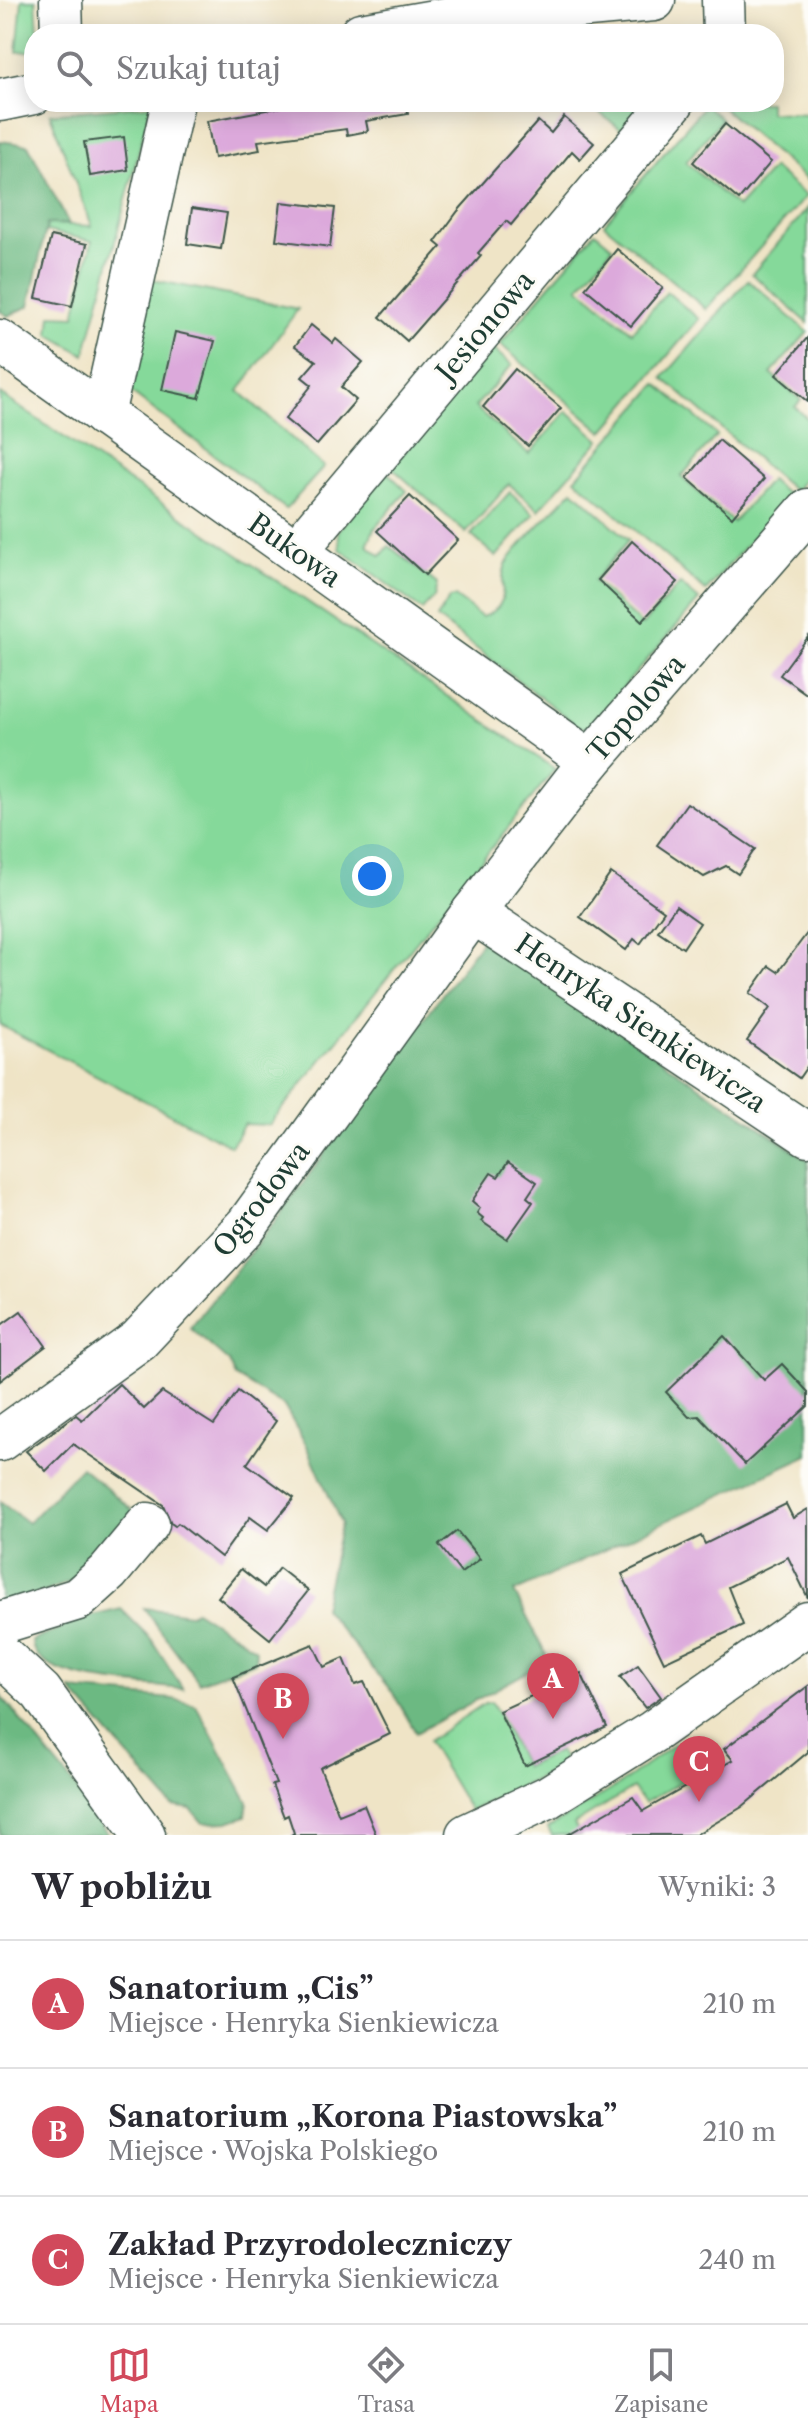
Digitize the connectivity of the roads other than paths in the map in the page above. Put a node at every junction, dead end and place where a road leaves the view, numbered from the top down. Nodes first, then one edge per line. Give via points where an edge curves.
1 (61, 0) edge
2 (654, 0) edge
3 (723, 0) edge
4 (62, 24) edge
5 (418, 24) edge
6 (724, 24) edge
7 (24, 95) edge
8 (0, 100) edge
9 (171, 112) edge
10 (665, 112) edge
11 (0, 341) edge
12 (103, 415) junction
13 (808, 510) edge
14 (297, 550) junction
15 (590, 761) junction
16 (473, 912) junction
17 (808, 1135) edge
18 (0, 1440) edge
19 (148, 1524) dead end
20 (0, 1623) edge
21 (808, 1623) edge
22 (0, 1654) edge
23 (144, 1835) edge
24 (467, 1835) edge

1 - 4 street
2 - 5 street
3 - 6 street
7 - 8 street
9 - 12 street
10 - 14 street, Jesionowa
11 - 12 street, Bukowa
12 - 14 street, Bukowa
13 - 15 street, Topolowa
14 - 15 street, Bukowa
15 - 16 street, Topolowa
16 - 17 street, Henryka Sienkiewicza
16 - 18 street, Ogrodowa via 247,1225 139,1340
19 - 20 street via 78,1599
21 - 24 street via 654,1731 548,1797
22 - 23 street via 41,1692

